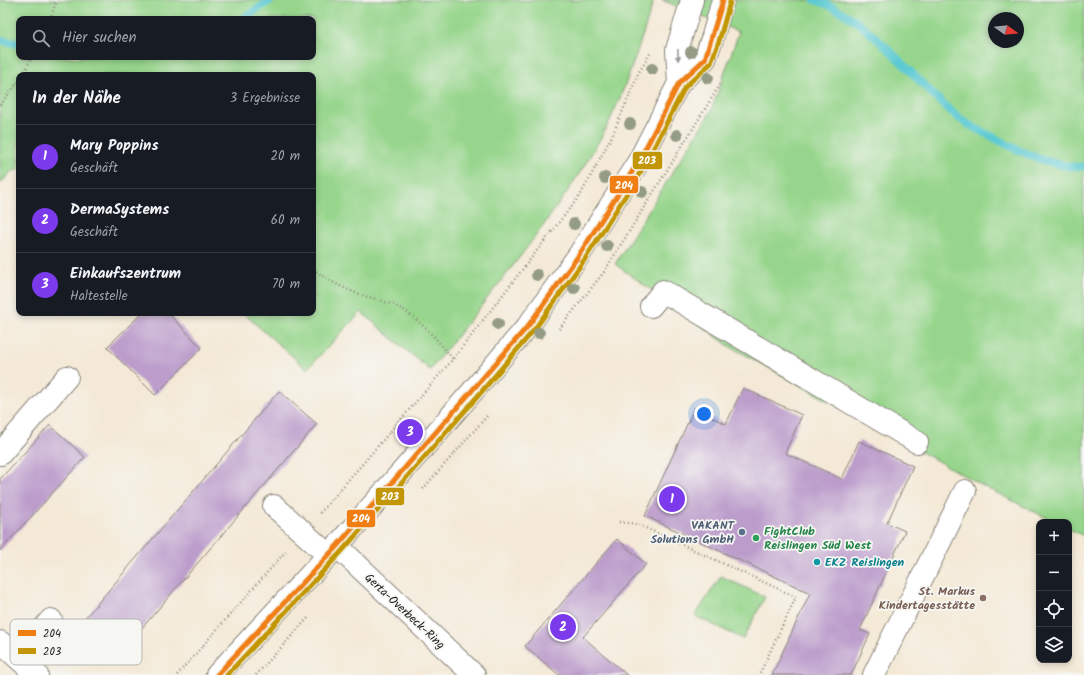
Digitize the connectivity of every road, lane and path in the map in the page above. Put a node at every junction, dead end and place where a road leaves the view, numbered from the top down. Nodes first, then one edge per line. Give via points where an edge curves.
1 (57, 0) edge
2 (692, 0) edge
3 (723, 0) edge
4 (51, 16) edge
5 (654, 47) dead end
6 (30, 60) edge
7 (24, 72) edge
8 (679, 82) junction
9 (16, 85) edge
10 (0, 105) edge
11 (316, 271) edge
12 (651, 306) dead end
13 (453, 359) junction
14 (67, 377) dead end
15 (917, 442) dead end
16 (0, 454) edge
17 (965, 491) dead end
18 (274, 506) dead end
19 (619, 522) dead end
20 (303, 532) junction
21 (333, 551) junction
22 (0, 642) edge
23 (10, 651) edge
24 (26, 665) edge
25 (37, 675) edge
26 (176, 675) edge
27 (217, 675) edge
28 (474, 675) edge
29 (759, 675) edge
30 (874, 675) edge

1 - 4 path
2 -> 8 street via 677,50
3 - 8 street via 705,59
5 - 13 path via 639,72 614,134 581,194
6 - 7 path
8 - 21 street via 639,161 579,255 528,326
9 - 10 path
11 - 13 path via 344,288 386,302 405,312 430,332
12 - 15 street via 663,291
13 - 20 path
14 - 16 street
17 - 30 street
18 - 20 street, Gerta-Overbeck-Ring
19 - 29 path via 637,524 796,597
20 - 21 street, Gerta-Overbeck-Ring
20 - 26 path
21 - 27 street
21 - 28 street, Gerta-Overbeck-Ring
22 - 23 street
24 - 25 street

